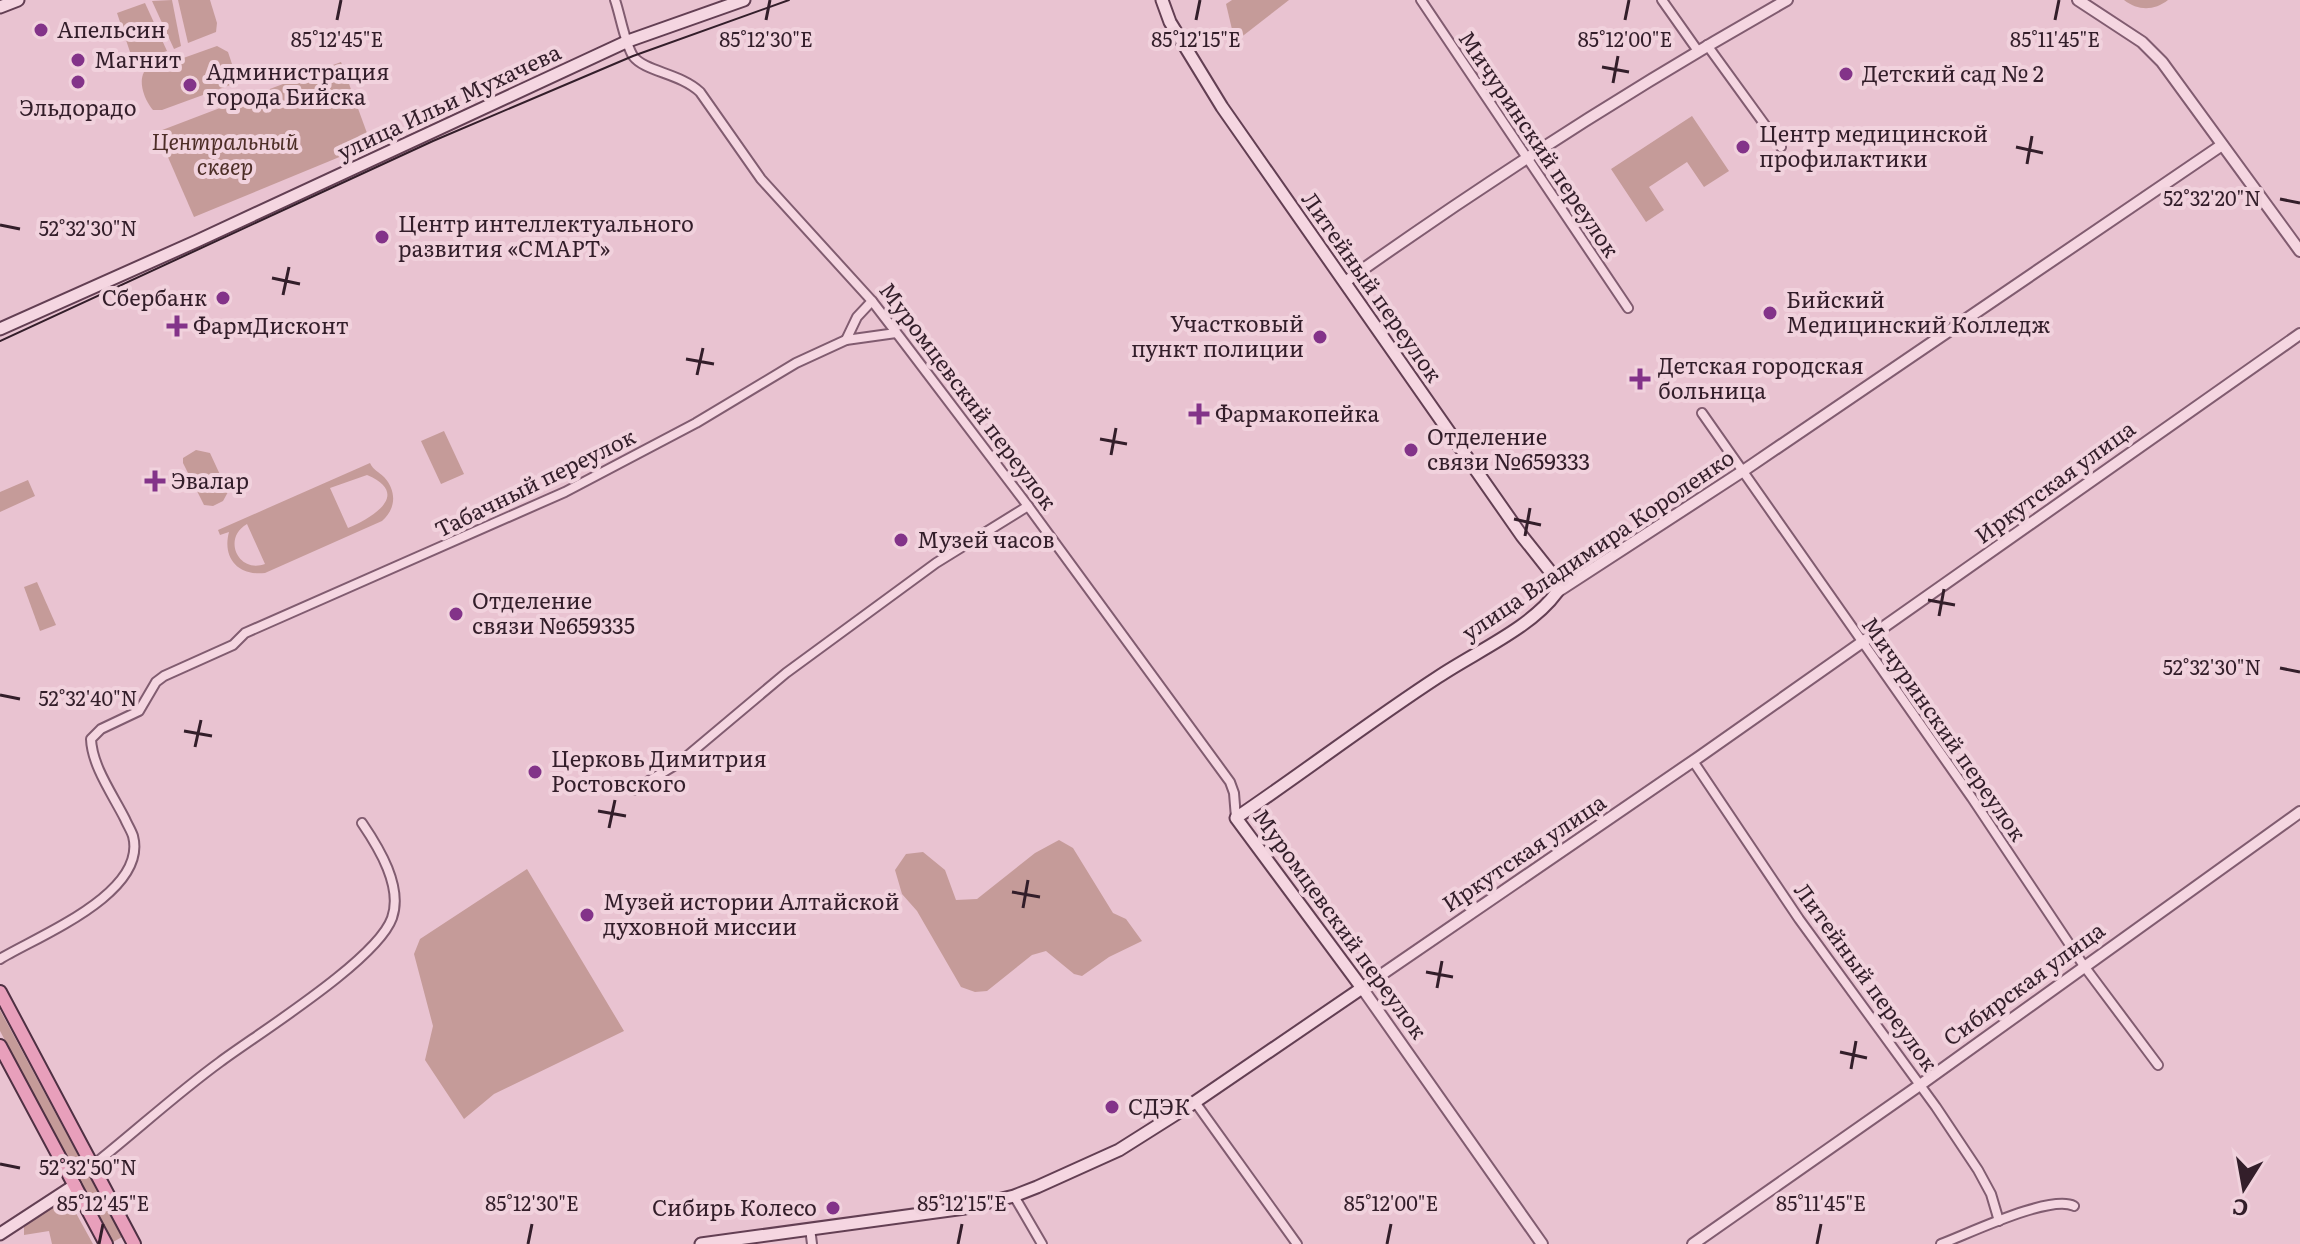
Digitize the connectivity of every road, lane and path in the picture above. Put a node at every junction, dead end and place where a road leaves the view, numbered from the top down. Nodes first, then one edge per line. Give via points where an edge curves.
1 (18, 0) edge
2 (615, 0) edge
3 (744, 0) edge
4 (1162, 0) edge
5 (1421, 0) edge
6 (1662, 0) edge
7 (1787, 0) edge
8 (2078, 0) edge
9 (0, 7) edge
10 (628, 41) junction
11 (1703, 48) junction
12 (2222, 145) junction
13 (1781, 147) dead end
14 (1528, 159) junction
15 (2300, 251) edge
16 (1345, 282) junction
17 (872, 301) junction
18 (1628, 308) dead end
19 (0, 329) edge
20 (896, 333) junction
21 (2300, 334) edge
22 (846, 340) junction
23 (1702, 413) dead end
24 (1743, 471) junction
25 (1028, 506) junction
26 (1557, 592) junction
27 (1863, 643) junction
28 (1693, 761) junction
29 (634, 790) dead end
30 (2300, 812) edge
31 (1236, 818) junction
32 (362, 823) dead end
33 (0, 959) edge
34 (2084, 966) junction
35 (1362, 988) junction
36 (0, 992) edge
37 (1, 1051) edge
38 (2158, 1065) dead end
39 (1920, 1085) junction
40 (1195, 1102) junction
41 (92, 1166) junction
42 (75, 1185) junction
43 (1014, 1196) junction
44 (2074, 1206) dead end
45 (1999, 1221) junction
46 (810, 1228) junction
47 (0, 1234) edge
48 (106, 1244) edge
49 (134, 1244) edge
50 (701, 1244) edge
51 (812, 1244) edge
52 (1042, 1244) edge
53 (1297, 1244) edge
54 (1542, 1244) edge
55 (1693, 1244) edge
56 (1941, 1244) edge

1 - 9 main road
2 - 10 street
3 - 10 main road, улица Ильи Мухачева
4 - 16 main road, Литейный переулок via 1222,107
5 - 14 street, Мичуринский переулок
6 - 11 street
7 - 11 street
8 - 12 street via 2153,51
10 - 17 street, Муромцевский переулок via 633,56 649,68 668,72 700,92 761,179
10 - 19 main road, улица Ильи Мухачева
11 - 13 street
11 - 14 street
12 - 15 street
12 - 24 street, улица Владимира Короленко
14 - 16 street
14 - 18 street, Мичуринский переулок
16 - 26 main road, Литейный переулок via 1549,570
17 - 20 street, Муромцевский переулок
17 - 22 street
20 - 22 street, Табачный переулок
20 - 25 street, Муромцевский переулок
21 - 27 street, Иркутская улица
22 - 33 street, Табачный переулок via 565,492 245,633 233,645 164,676 139,711 91,739 133,836 127,872 108,896
23 - 24 street, Мичуринский переулок
24 - 26 street, улица Владимира Короленко
24 - 27 street, Мичуринский переулок
25 - 29 street via 936,563 786,673 680,762
25 - 31 street, Муромцевский переулок via 1230,782
26 - 31 main road, улица Владимира Короленко via 1530,619 1412,694
27 - 28 street, Иркутская улица
27 - 34 street, Мичуринский переулок
28 - 35 street, Иркутская улица
28 - 39 street, Литейный переулок
30 - 34 street, Сибирская улица
31 - 35 main road, Муромцевский переулок
32 - 41 street via 380,849 396,899 385,933 334,979 218,1063
34 - 38 street, Мичуринский переулок
34 - 39 street, Сибирская улица
35 - 40 main road, Иркутская улица
35 - 54 street, Муромцевский переулок
36 - 41 main road
37 - 42 main road
39 - 45 street, Литейный переулок via 1978,1170
39 - 55 street, Сибирская улица
40 - 43 main road, Иркутская улица via 1101,1160
40 - 53 street
41 - 49 main road
42 - 47 main road
42 - 48 main road
43 - 46 main road, Иркутская улица via 965,1208
43 - 52 street
44 - 45 street via 2051,1204
45 - 56 street
46 - 50 main road, Иркутская улица
46 - 51 street

